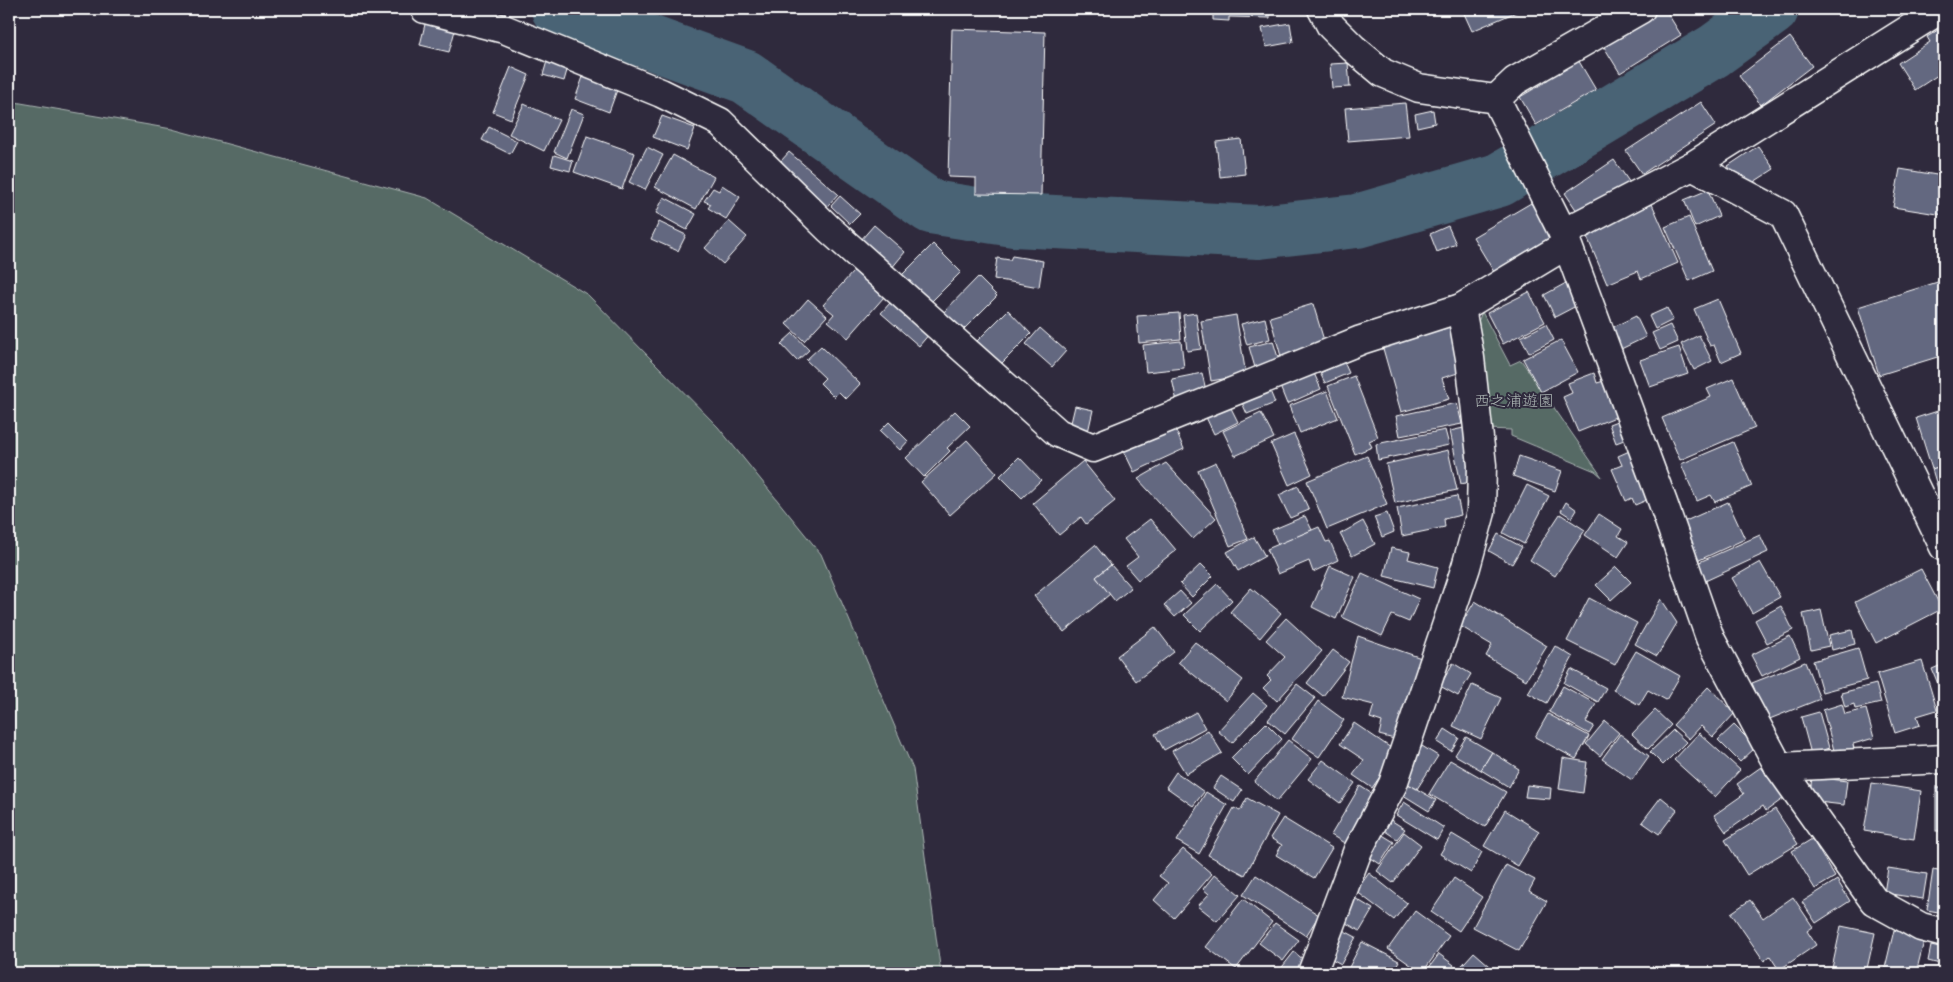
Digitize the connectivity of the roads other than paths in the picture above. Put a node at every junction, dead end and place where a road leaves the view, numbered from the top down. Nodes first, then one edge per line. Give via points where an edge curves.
1 (425, 9) edge
2 (1322, 9) edge
3 (1641, 9) edge
4 (1941, 9) edge
5 (1500, 107) junction
6 (1692, 166) junction
7 (1564, 239) junction
8 (1461, 308) junction
9 (1944, 547) edge
10 (1944, 759) edge
11 (1779, 768) junction
12 (1944, 933) edge
13 (1312, 973) edge

1 - 8 street via 504,30 661,94 720,122 829,229 1058,433 1094,448 1361,340
2 - 5 street via 1331,26 1383,74 1419,88
3 - 5 street via 1516,81
4 - 6 street
5 - 7 street
6 - 7 street
6 - 9 street via 1783,214
7 - 8 street
7 - 11 street via 1710,638
8 - 13 street via 1481,456 1481,512 1466,567 1393,784 1358,850
10 - 11 street
11 - 12 street via 1874,901 1921,927

